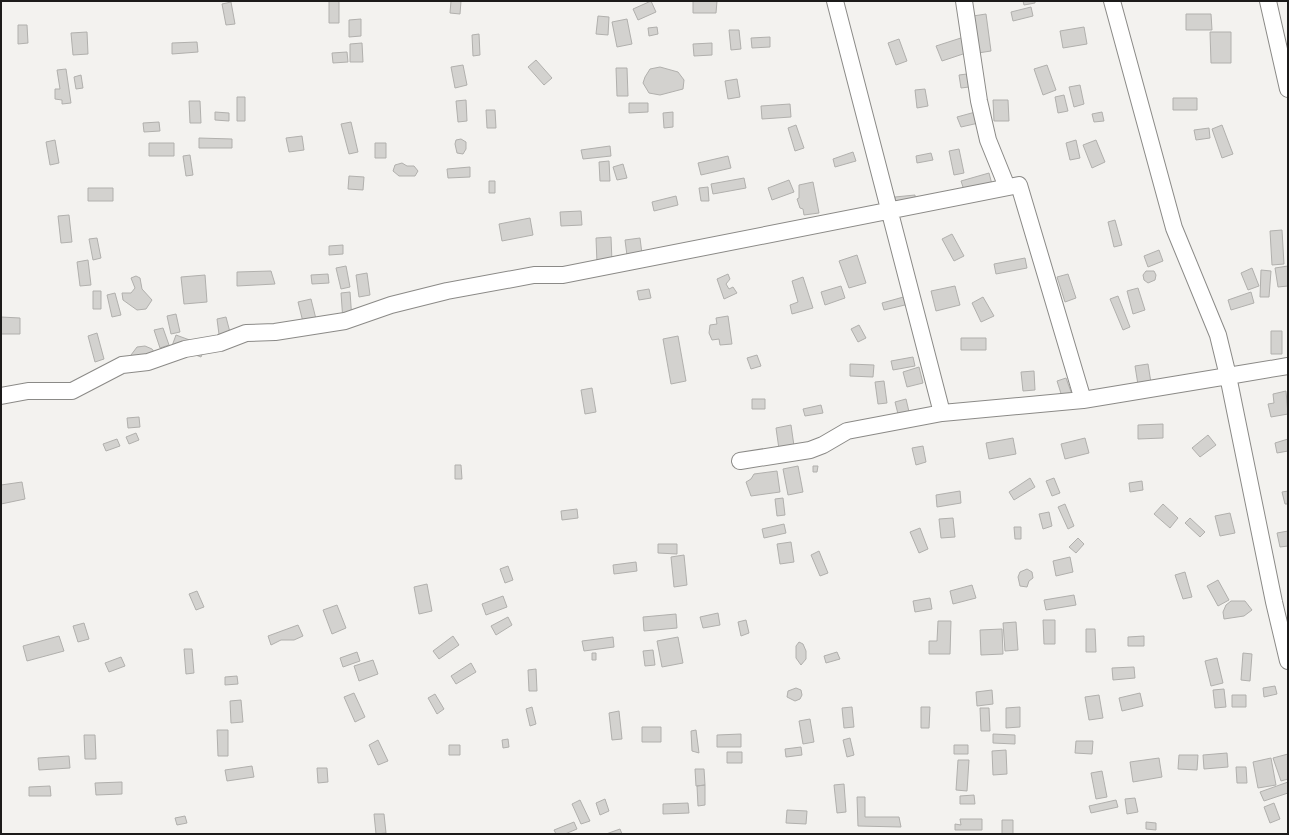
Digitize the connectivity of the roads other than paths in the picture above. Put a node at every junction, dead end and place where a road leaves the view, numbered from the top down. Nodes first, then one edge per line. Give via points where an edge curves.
1 (835, 1) edge
2 (964, 1) edge
3 (1112, 1) edge
4 (1268, 1) edge
5 (1288, 88) edge
6 (1007, 187) junction
7 (889, 211) junction
8 (1288, 366) edge
9 (1228, 376) junction
10 (1, 396) edge
11 (1083, 400) junction
12 (942, 413) junction
13 (740, 461) dead end
14 (1288, 661) edge

1 - 7 street
2 - 6 street via 979,101 988,140
3 - 9 street via 1174,228 1218,336
4 - 5 street
6 - 7 street
6 - 11 street via 1019,185
7 - 10 street via 563,275 534,275 448,292 391,305 345,321 275,332 246,333 216,344 185,349 148,362 122,365 72,391 28,391
7 - 12 street
8 - 9 street
9 - 11 street
9 - 14 street
11 - 12 street
12 - 13 street via 847,431 810,450

